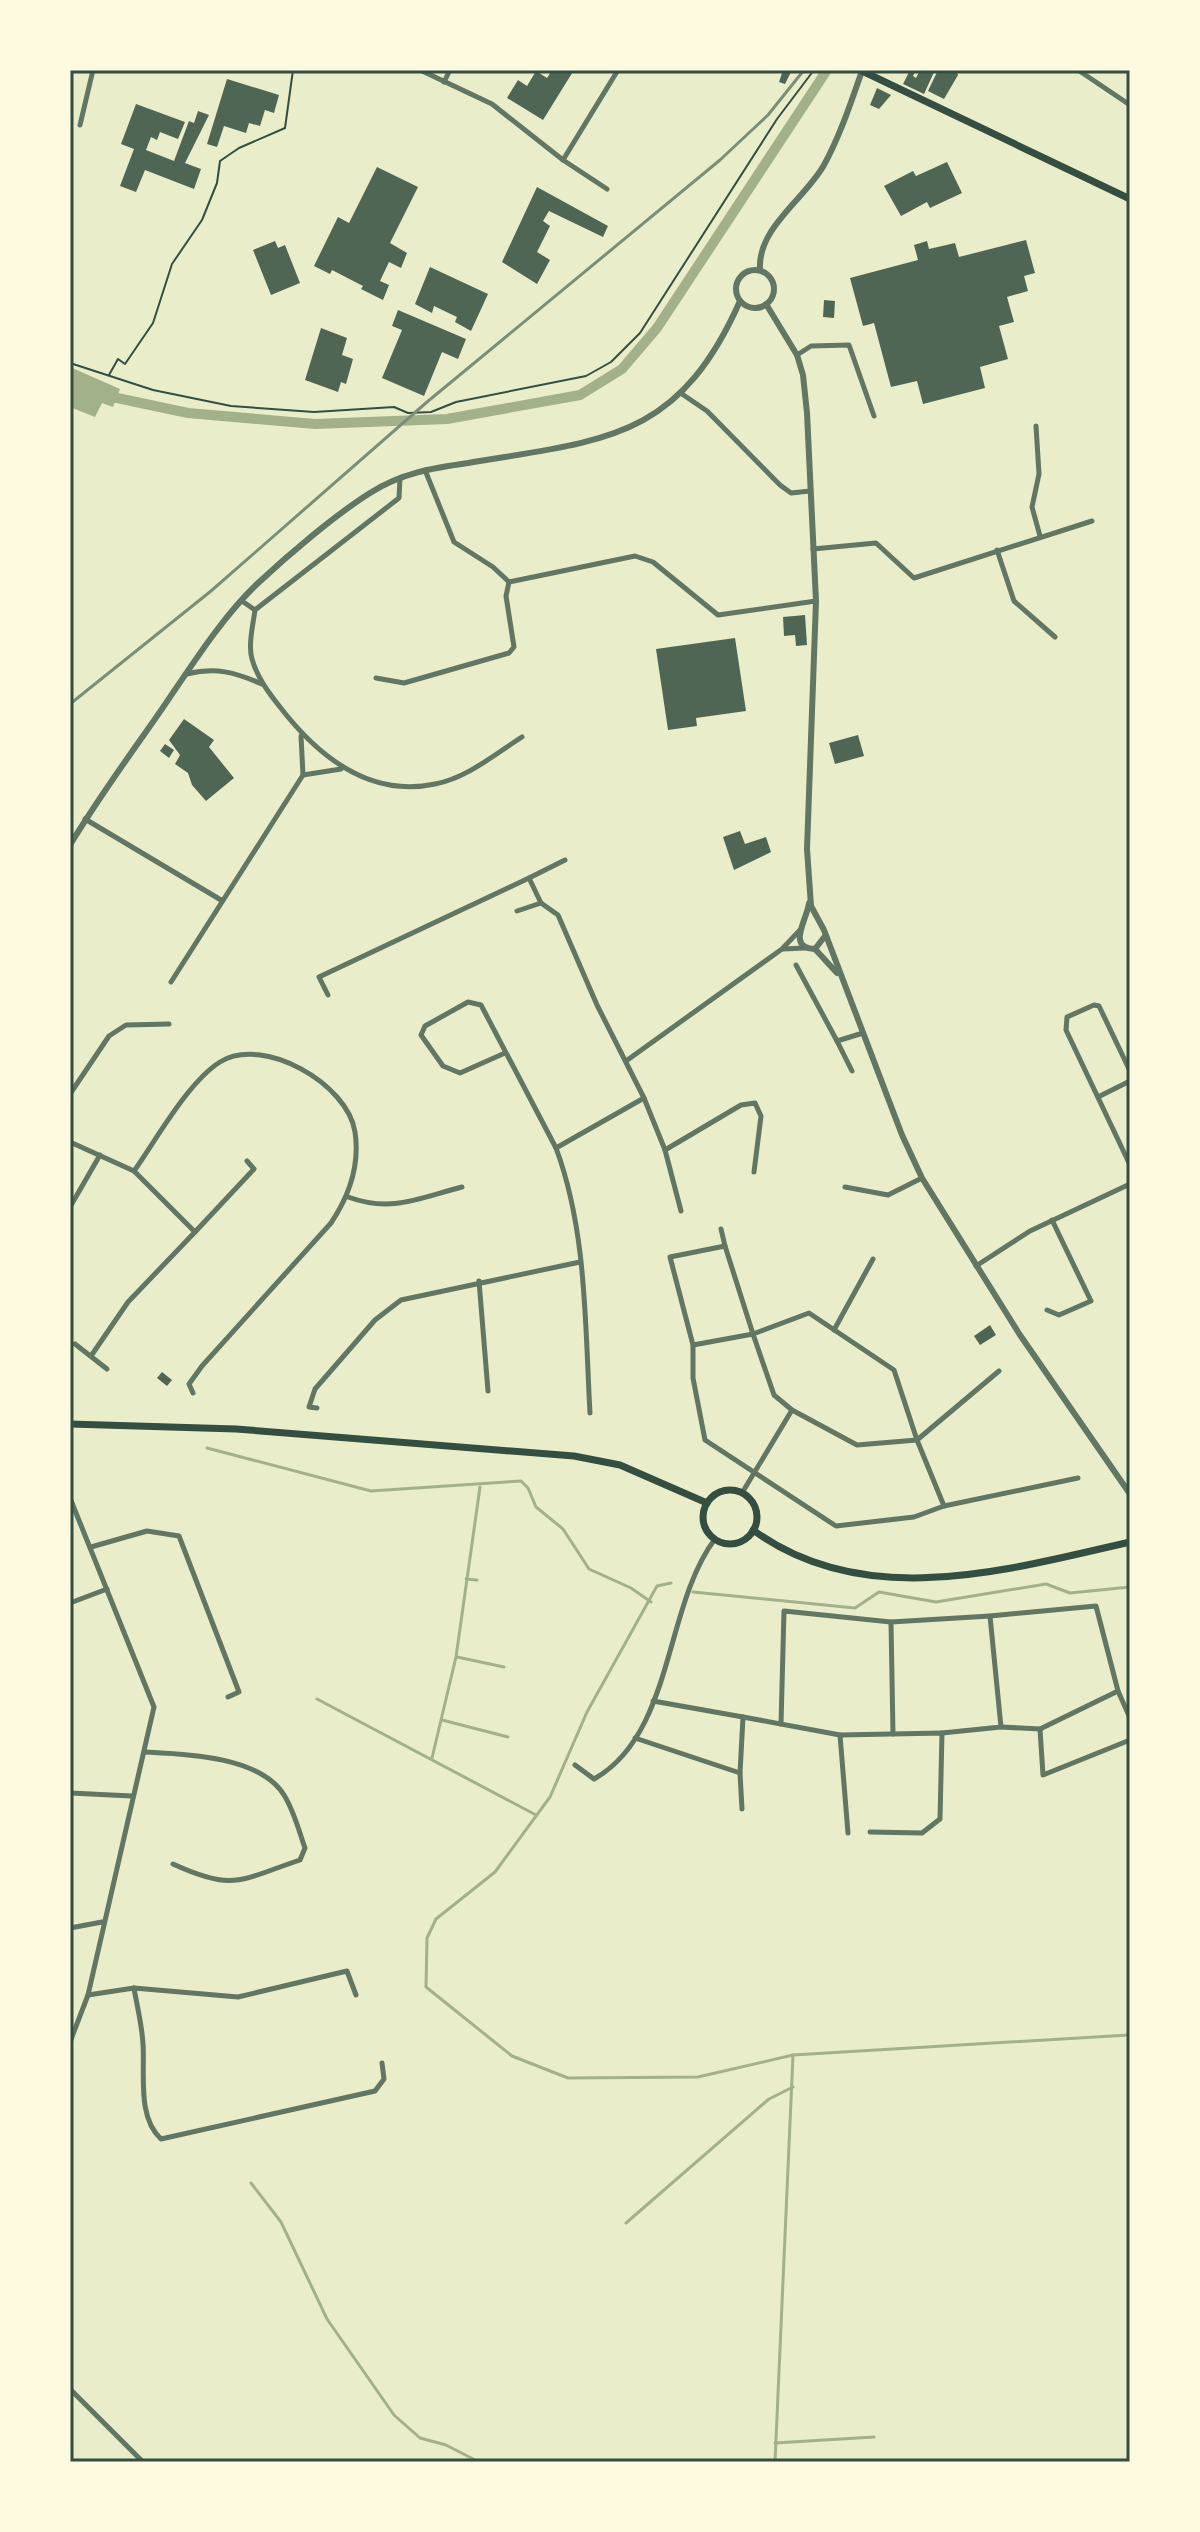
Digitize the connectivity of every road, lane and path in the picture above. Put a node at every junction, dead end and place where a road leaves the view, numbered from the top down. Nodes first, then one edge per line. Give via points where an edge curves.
1 (93, 70) edge
2 (293, 70) edge
3 (420, 70) edge
4 (450, 70) edge
5 (618, 70) edge
6 (814, 70) edge
7 (1078, 70) edge
8 (861, 71) edge
9 (444, 82) junction
10 (1130, 105) edge
11 (80, 125) dead end
12 (563, 160) junction
13 (607, 189) dead end
14 (1130, 199) edge
15 (760, 270) junction
16 (740, 301) junction
17 (766, 304) junction
18 (797, 355) junction
19 (70, 363) edge
20 (109, 377) junction
21 (682, 394) junction
22 (874, 416) dead end
23 (1036, 426) dead end
24 (425, 470) junction
25 (400, 477) junction
26 (810, 491) junction
27 (1092, 521) dead end
28 (1040, 536) junction
29 (813, 549) junction
30 (997, 550) junction
31 (509, 582) junction
32 (242, 601) junction
33 (816, 601) junction
34 (255, 610) junction
35 (1055, 637) dead end
36 (187, 674) junction
37 (376, 678) dead end
38 (263, 685) junction
39 (301, 735) junction
40 (522, 737) dead end
41 (342, 768) junction
42 (303, 775) junction
43 (85, 819) junction
44 (70, 845) edge
45 (565, 860) dead end
46 (529, 878) junction
47 (809, 895) junction
48 (221, 900) junction
49 (541, 903) junction
50 (517, 911) dead end
51 (801, 928) junction
52 (824, 931) junction
53 (806, 948) junction
54 (782, 949) junction
55 (815, 949) junction
56 (796, 965) dead end
57 (841, 980) junction
58 (171, 982) dead end
59 (328, 995) dead end
60 (169, 1024) dead end
61 (863, 1033) junction
62 (837, 1041) junction
63 (505, 1053) junction
64 (626, 1061) junction
65 (852, 1071) dead end
66 (1130, 1071) edge
67 (1130, 1081) edge
68 (70, 1094) edge
69 (1098, 1097) junction
70 (644, 1098) junction
71 (70, 1142) edge
72 (556, 1148) junction
73 (665, 1150) junction
74 (100, 1155) junction
75 (247, 1161) dead end
76 (1130, 1165) edge
77 (134, 1171) junction
78 (754, 1172) dead end
79 (922, 1178) junction
80 (1130, 1184) edge
81 (462, 1187) dead end
82 (845, 1187) dead end
83 (348, 1197) junction
84 (70, 1207) edge
85 (681, 1211) dead end
86 (1052, 1220) junction
87 (721, 1229) dead end
88 (195, 1232) junction
89 (725, 1246) junction
90 (873, 1259) dead end
91 (580, 1262) junction
92 (976, 1266) junction
93 (479, 1281) junction
94 (1047, 1310) dead end
95 (834, 1330) junction
96 (753, 1334) junction
97 (75, 1344) dead end
98 (693, 1345) junction
99 (91, 1356) junction
100 (107, 1369) dead end
101 (999, 1371) dead end
102 (488, 1391) dead end
103 (193, 1393) dead end
104 (317, 1408) dead end
105 (792, 1410) junction
106 (590, 1413) dead end
107 (70, 1424) edge
108 (917, 1440) junction
109 (755, 1475) junction
110 (1078, 1478) dead end
111 (742, 1493) junction
112 (1130, 1493) edge
113 (70, 1498) edge
114 (707, 1503) junction
115 (944, 1506) junction
116 (753, 1530) junction
117 (715, 1539) junction
118 (1130, 1542) edge
119 (91, 1547) junction
120 (107, 1589) junction
121 (70, 1603) edge
122 (990, 1616) junction
123 (891, 1622) junction
124 (1118, 1691) junction
125 (228, 1697) dead end
126 (653, 1701) junction
127 (743, 1717) junction
128 (1130, 1718) edge
129 (781, 1724) junction
130 (1001, 1727) junction
131 (1040, 1729) junction
132 (942, 1733) junction
133 (893, 1734) junction
134 (840, 1735) junction
135 (635, 1738) junction
136 (1130, 1740) edge
137 (145, 1752) junction
138 (575, 1765) dead end
139 (740, 1773) junction
140 (70, 1793) edge
141 (132, 1796) junction
142 (742, 1809) dead end
143 (870, 1832) dead end
144 (848, 1833) dead end
145 (173, 1864) dead end
146 (102, 1922) junction
147 (70, 1928) edge
148 (134, 1988) junction
149 (88, 1995) junction
150 (356, 1995) dead end
151 (70, 2042) edge
152 (382, 2063) dead end
153 (70, 2389) edge
154 (143, 2462) edge

1 - 11 street
2 - 20 path via 285,128 220,161 207,208 172,264 153,323 125,364 118,359
3 - 9 street
4 - 9 street
5 - 12 street
6 - 20 path via 640,333 611,362 586,376 408,413 394,407 314,412 231,406
7 - 10 street
8 - 14 main road
8 - 15 street via 823,167 769,235
9 - 12 street via 492,104
12 - 13 street
15 - 16 street via 739,279
15 - 17 street via 774,287
16 - 17 street via 754,308
16 - 21 street via 729,331
17 - 18 street
18 - 22 street via 811,346 849,345
18 - 26 street via 806,400
19 - 20 path
21 - 24 street via 623,432 590,444
21 - 26 street via 707,411 780,485 791,493
23 - 28 street via 1039,474 1032,507
24 - 25 street
24 - 31 street via 454,542
25 - 32 street via 369,493
25 - 34 street via 399,498
26 - 29 street
27 - 28 street
28 - 30 street
29 - 30 street via 876,543 914,578
29 - 33 street
30 - 35 street via 1014,601
31 - 33 street via 635,556 653,562 718,615
31 - 37 street via 506,596 514,647 509,653 404,683
32 - 34 street
32 - 36 street
33 - 47 street
34 - 38 street via 250,655
36 - 38 street via 230,670
36 - 43 street
38 - 39 street
39 - 41 street
39 - 42 street
40 - 41 street via 458,777 434,785 384,784
41 - 42 street
42 - 48 street
43 - 44 street
43 - 48 street
45 - 46 street
46 - 49 street
46 - 59 street via 319,977
47 - 51 street
47 - 52 street
48 - 58 street
49 - 50 street
49 - 64 street via 558,915
51 - 52 street via 812,923
51 - 53 street via 799,938
51 - 54 street
52 - 55 street via 822,945
52 - 57 street
53 - 54 street
53 - 55 street
54 - 64 street
55 - 57 street
56 - 62 street
57 - 61 street
60 - 68 street via 126,1025 109,1036
61 - 62 street
61 - 79 street
62 - 65 street
63 - 63 street via 460,1073 443,1066 421,1035 425,1026 468,1002 477,1003
63 - 72 street
64 - 70 street
66 - 69 street via 1099,1006 1067,1017 1066,1030
67 - 69 street
69 - 76 street
70 - 72 street
70 - 73 street
71 - 74 street
72 - 91 street
73 - 78 street via 741,1105 755,1103 761,1116
73 - 85 street
74 - 77 street
74 - 84 street
75 - 88 street via 254,1169
77 - 83 street via 208,1070 237,1054 267,1055 313,1077 346,1110 355,1140
77 - 88 street
79 - 82 street via 888,1195
79 - 92 street
80 - 86 street
81 - 83 street via 392,1206 372,1206
83 - 103 street via 331,1223 202,1366 189,1384
86 - 92 street
86 - 94 street via 1091,1301 1059,1315
87 - 89 street
88 - 99 street via 128,1302
89 - 96 street
89 - 98 street via 670,1257
90 - 95 street
91 - 93 street
91 - 106 street
92 - 112 street
93 - 102 street
93 - 104 street via 420,1293 386,1309 315,1389 309,1407
95 - 96 street via 809,1313
95 - 108 street via 894,1370
96 - 98 street
96 - 105 street via 774,1395
97 - 99 street
98 - 109 street via 693,1378 705,1440
99 - 100 street
101 - 108 street
105 - 108 street via 857,1445
105 - 109 street
107 - 114 main road via 236,1429 574,1456 620,1465
108 - 115 street
109 - 111 street
109 - 115 street via 836,1526 914,1517
110 - 115 street
111 - 114 main road via 719,1492
111 - 116 main road via 756,1513
113 - 119 street
114 - 117 main road via 703,1519
116 - 117 main road via 740,1541
116 - 118 main road via 776,1546 829,1567 921,1579 962,1578
117 - 126 street via 700,1559
119 - 120 street
119 - 125 street via 147,1531 179,1536 239,1692
120 - 121 street
120 - 137 street via 154,1707
122 - 123 street
122 - 124 street via 1096,1606
122 - 130 street
123 - 129 street via 784,1611
123 - 133 street
124 - 128 street
124 - 131 street
126 - 127 street
126 - 135 street
127 - 129 street
127 - 139 street
129 - 134 street
130 - 131 street
130 - 132 street
131 - 136 street via 1043,1775
132 - 133 street
132 - 143 street via 940,1819 922,1833
133 - 134 street
134 - 144 street
135 - 138 street via 594,1779
135 - 139 street
137 - 141 street
137 - 145 street via 207,1756 263,1776 284,1795 305,1848 300,1860 232,1883
139 - 142 street
140 - 141 street
141 - 146 street
146 - 147 street
146 - 149 street
148 - 149 street
148 - 150 street via 238,1997 347,1971
148 - 152 street via 150,2129 161,2139 375,2091 384,2079
149 - 151 street
153 - 154 street

